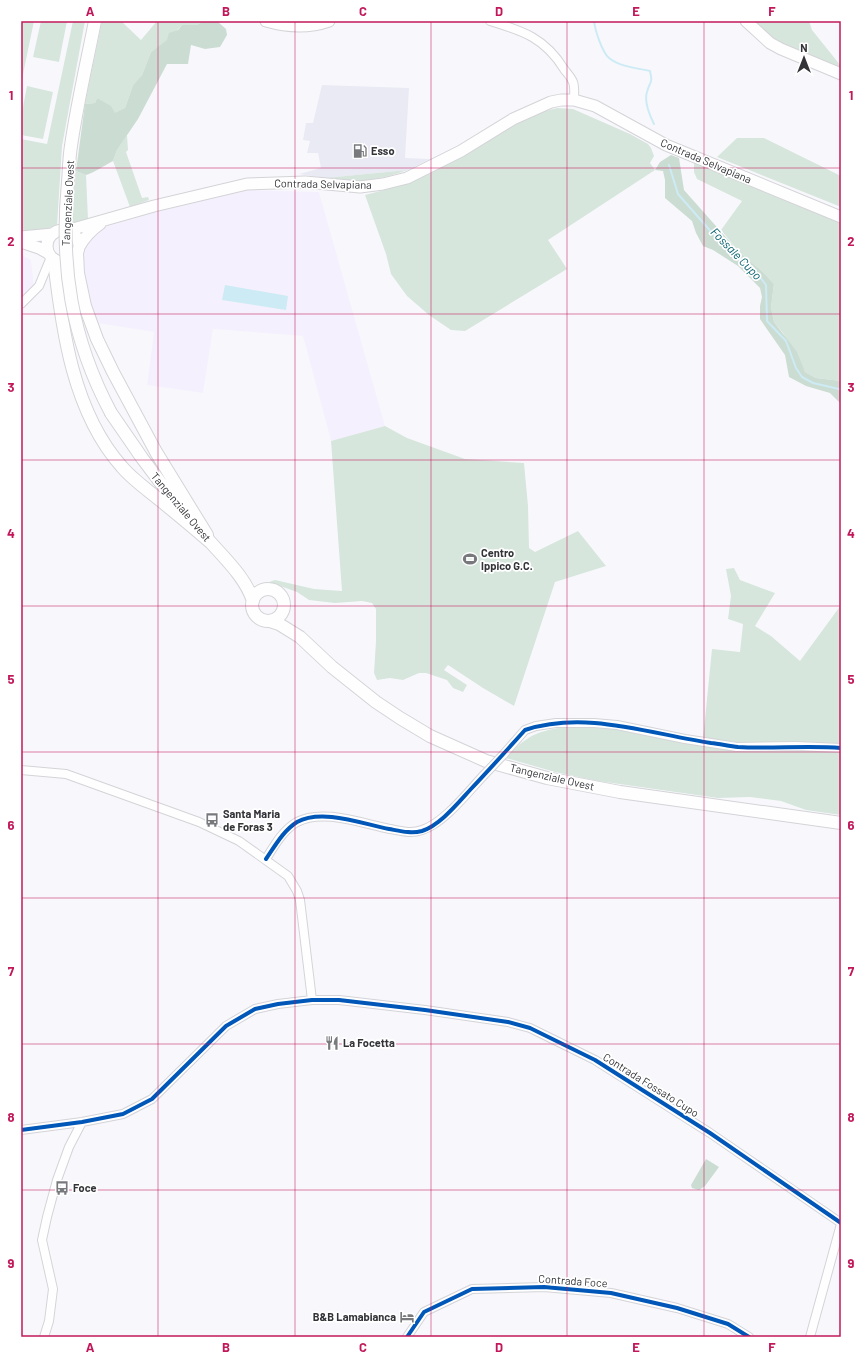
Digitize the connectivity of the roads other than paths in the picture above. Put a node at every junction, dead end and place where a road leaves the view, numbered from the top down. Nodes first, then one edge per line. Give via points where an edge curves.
1 (95, 21) edge
2 (266, 21) edge
3 (329, 21) edge
4 (490, 21) edge
5 (746, 21) edge
6 (841, 74) edge
7 (574, 100) junction
8 (841, 217) edge
9 (105, 220) junction
10 (66, 231) junction
11 (53, 234) junction
12 (21, 237) edge
13 (21, 242) edge
14 (78, 250) junction
15 (51, 257) junction
16 (21, 304) edge
17 (210, 542) junction
18 (238, 574) junction
19 (266, 590) junction
20 (253, 601) junction
21 (284, 609) junction
22 (270, 621) junction
23 (300, 637) junction
24 (841, 748) edge
25 (21, 770) edge
26 (841, 823) edge
27 (266, 859) junction
28 (312, 1000) junction
29 (82, 1122) junction
30 (21, 1130) edge
31 (841, 1224) edge
32 (44, 1337) edge
33 (407, 1337) edge
34 (749, 1337) edge
35 (810, 1337) edge

1 - 17 main road, Tangenziale Ovest, bridge via 71,146 66,207 65,249 69,289 78,332 95,381 111,413 171,498
2 - 3 main road via 280,25 309,26
4 - 7 street via 513,28 544,44 560,61 573,82
5 - 6 main road via 781,49
7 - 8 main road, Contrada Selvapiana via 595,106 666,145
7 - 9 main road, Contrada Selvapiana via 551,102 513,119 461,151 407,178 360,187 305,182 247,184
9 - 10 main road, Contrada Selvapiana
9 - 14 main road, Contrada Selvapiana via 85,237
10 - 11 main road
10 - 14 main road via 75,237
11 - 12 main road
11 - 15 main road via 47,242
13 - 15 main road via 39,248
14 - 15 main road via 67,262 58,262
14 - 17 main road via 78,273 85,306 97,338 156,452
15 - 16 street via 39,286
15 - 17 main road via 68,352 86,408 102,439 123,468
17 - 18 main road, Tangenziale Ovest
18 - 19 main road, Tangenziale Ovest
18 - 20 main road, Tangenziale Ovest
19 - 20 main road via 258,594
19 - 21 main road via 275,591 281,597
20 - 22 main road via 256,616
21 - 22 main road via 279,617
21 - 23 main road, Tangenziale Ovest
22 - 23 main road, Tangenziale Ovest
23 - 26 main road, Tangenziale Ovest via 376,702 430,736 486,761 547,778 620,792
24 - 27 street, bridge via 737,747 594,723 536,726 525,730 456,805 433,825 411,833 350,820 312,817 297,822 288,830
25 - 27 street via 66,774 187,818 239,841
27 - 28 street via 288,876 300,900
28 - 29 street, Contrada Fossato Cupo via 255,1009 226,1026 152,1099 123,1114
28 - 31 street, Contrada Fossato Cupo via 339,1000 425,1010 508,1022 530,1028 602,1065 710,1133
29 - 30 street, Contrada Fossato Cupo
29 - 32 street via 69,1146 57,1180 42,1240 53,1290
31 - 35 street, Contrada Fossato Cupo
33 - 34 street, Contrada Foce via 424,1312 472,1289 544,1287 611,1293 678,1308 728,1324

